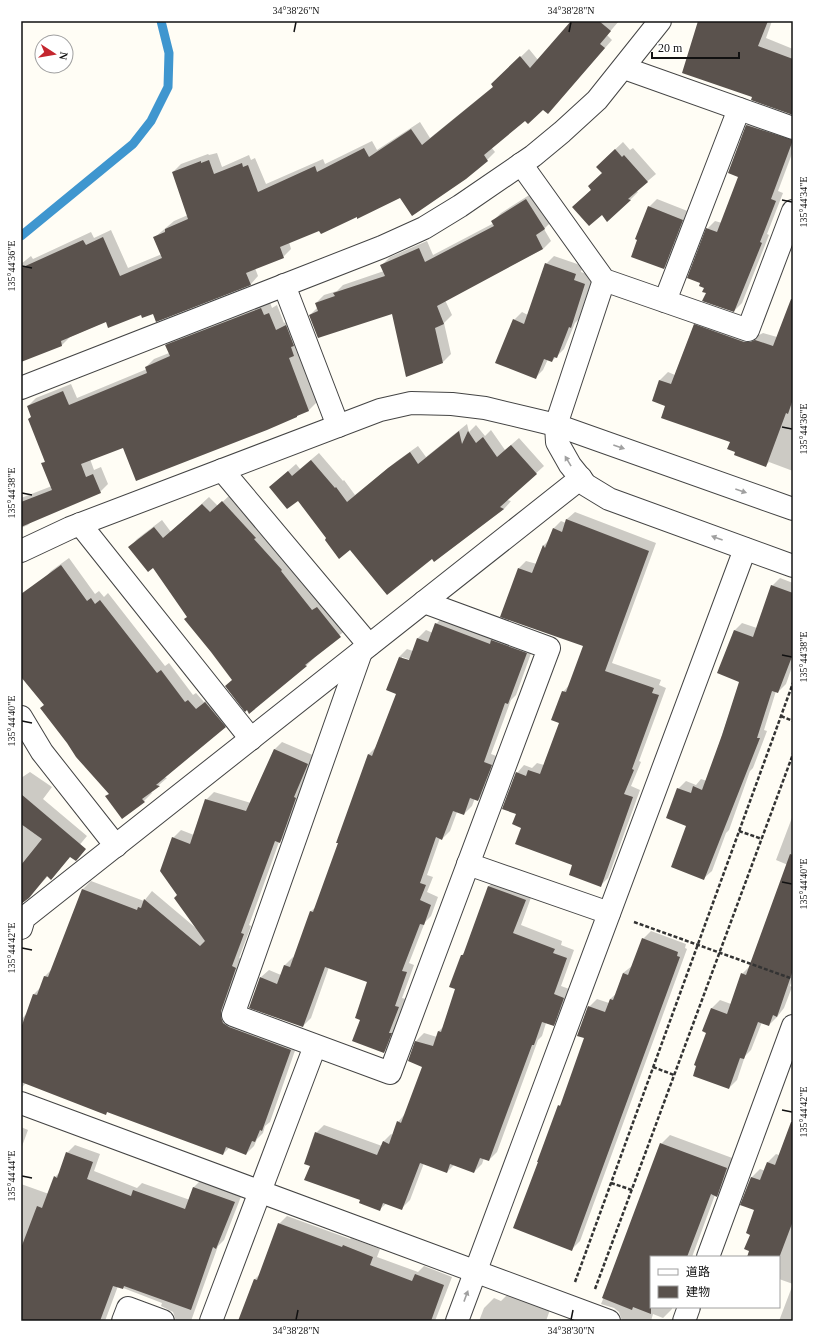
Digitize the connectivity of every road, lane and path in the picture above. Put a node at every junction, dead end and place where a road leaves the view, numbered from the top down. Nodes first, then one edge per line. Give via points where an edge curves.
1 (660, 21) edge
2 (624, 68) junction
3 (739, 109) junction
4 (793, 128) edge
5 (521, 164) junction
6 (793, 210) edge
7 (604, 280) junction
8 (284, 285) junction
9 (665, 301) junction
10 (21, 388) edge
11 (556, 425) junction
12 (338, 426) junction
13 (222, 470) junction
14 (580, 478) junction
15 (793, 509) edge
16 (80, 524) junction
17 (745, 549) junction
18 (21, 551) edge
19 (793, 566) edge
20 (424, 602) junction
21 (365, 649) junction
22 (793, 683) edge
23 (781, 716) junction
24 (21, 717) edge
25 (793, 721) edge
26 (252, 739) junction
27 (793, 754) edge
28 (739, 831) junction
29 (762, 839) junction
30 (116, 846) junction
31 (468, 864) junction
32 (608, 913) junction
33 (22, 921) edge
34 (698, 944) junction
35 (720, 952) junction
36 (793, 979) edge
37 (793, 1026) edge
38 (315, 1046) junction
39 (653, 1067) junction
40 (674, 1075) junction
41 (21, 1103) edge
42 (611, 1183) junction
43 (632, 1190) junction
44 (260, 1192) junction
45 (708, 1256) edge
46 (475, 1271) junction
47 (566, 1305) junction
48 (690, 1308) edge
49 (586, 1313) junction
50 (123, 1321) edge
51 (163, 1321) edge
52 (211, 1321) edge
53 (457, 1321) edge
54 (609, 1321) edge
55 (684, 1321) edge

1 - 2 street
2 - 3 street
2 - 5 street via 597,100
3 - 4 street
3 - 9 street
5 - 7 street
5 - 8 street via 424,228
6 - 9 street via 748,330
7 - 9 street
7 - 11 street
8 - 10 street
8 - 12 street
11 - 12 street via 485,408 411,403 380,410
14 -> 11 street via 557,442
11 -> 15 street
12 - 13 street
13 - 16 street
13 - 21 street
17 -> 14 street via 609,499 586,485
14 - 20 street
16 - 18 street
16 - 26 street
17 - 19 street
17 - 32 street
20 - 21 street
20 - 31 street via 549,648
21 - 26 street
21 - 38 street via 233,1016
22 - 23 path
23 - 25 path
23 - 28 path
24 - 30 street via 42,752
26 - 30 street
27 - 29 path
28 - 29 path
28 - 34 path
29 - 35 path
30 - 33 street
31 - 32 street
31 - 38 street via 390,1073
32 - 34 path
32 - 46 street
34 - 35 path
34 - 39 path
35 - 36 path
35 - 40 path
37 - 45 street
38 - 44 street
39 - 40 path
39 - 42 path
40 - 43 path
41 - 44 street
42 - 43 path
42 - 47 path
43 - 49 path
44 - 46 street
44 - 52 street
46 - 47 street
53 -> 46 street
47 - 49 street
48 - 55 street
49 - 54 street
50 - 51 street via 128,1308

